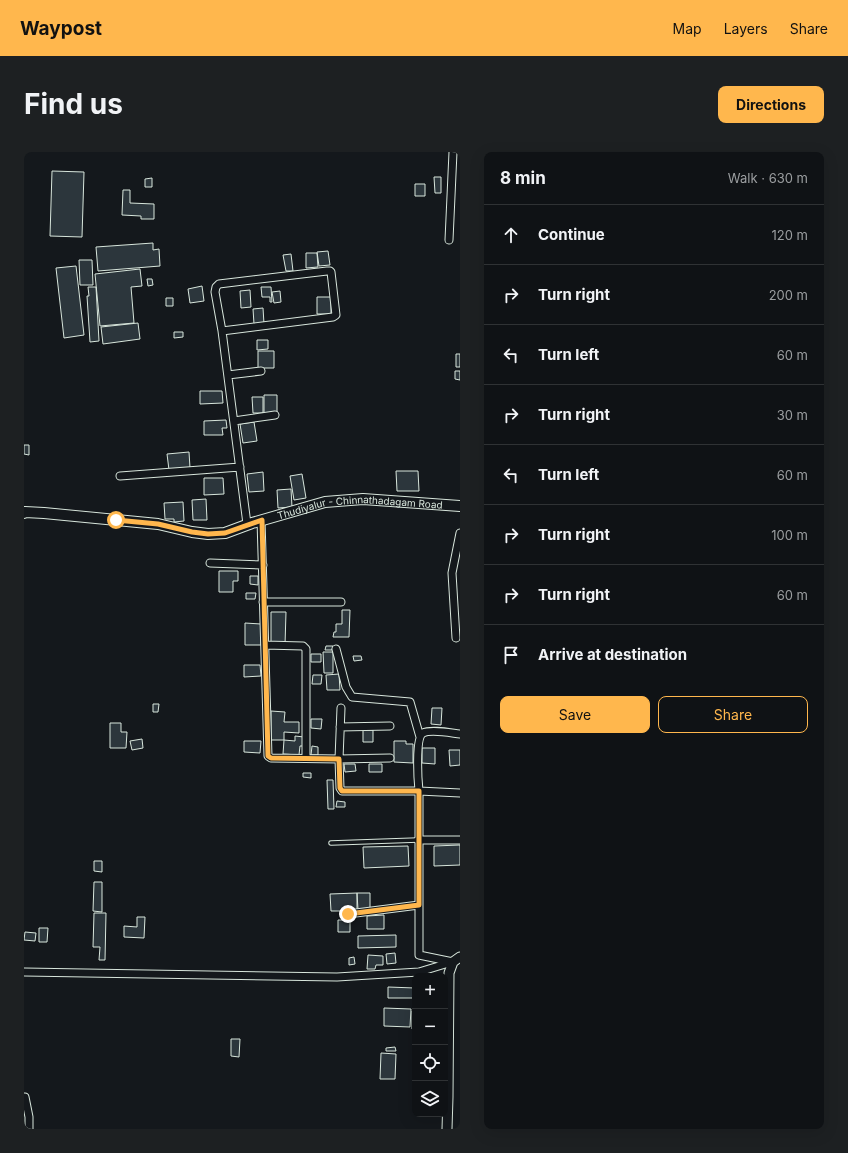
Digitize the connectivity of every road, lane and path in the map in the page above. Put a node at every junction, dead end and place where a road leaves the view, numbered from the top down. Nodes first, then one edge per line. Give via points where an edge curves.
1 (453, 152) edge
2 (449, 240) dead end
3 (222, 331) junction
4 (261, 371) dead end
5 (228, 375) junction
6 (275, 415) dead end
7 (234, 421) junction
8 (240, 467) junction
9 (120, 476) dead end
10 (460, 506) edge
11 (24, 513) edge
12 (262, 520) junction
13 (247, 524) junction
14 (460, 533) edge
15 (210, 563) dead end
16 (262, 565) junction
17 (264, 602) junction
18 (341, 602) dead end
19 (456, 638) dead end
20 (265, 646) junction
21 (336, 649) dead end
22 (341, 708) dead end
23 (390, 726) dead end
24 (340, 727) junction
25 (460, 734) edge
26 (420, 737) junction
27 (306, 758) junction
28 (390, 758) dead end
29 (339, 759) junction
30 (419, 791) junction
31 (460, 793) edge
32 (418, 840) junction
33 (460, 840) edge
34 (331, 843) dead end
35 (419, 905) junction
36 (348, 914) dead end
37 (457, 959) edge
38 (24, 972) edge
39 (24, 1097) edge
40 (29, 1129) edge
41 (447, 1129) edge

1 - 2 street
3 - 3 street via 215,292 219,284 330,270 332,272 336,315 333,317
3 - 5 street
4 - 5 street
5 - 7 street
6 - 7 street
7 - 8 street
8 - 9 street
8 - 13 street
10 - 12 main road, Thudiyalur - Chinnathadagam Road via 363,499 325,502
11 - 13 main road, Thudiyalur - Chinnathadagam Road via 158,524 208,534 225,533
12 - 13 main road, Thudiyalur - Chinnathadagam Road
12 - 16 street
14 - 19 street via 452,573
15 - 16 street
16 - 17 street
17 - 18 street
17 - 20 street
20 - 27 street via 268,756
20 - 27 street via 306,648
21 - 26 street via 346,687 352,697 410,702
22 - 24 street
23 - 24 street
24 - 29 street
25 - 26 street via 432,732 423,733
26 - 30 street
27 - 29 street
28 - 29 street
29 - 30 street via 342,791
30 - 31 street
30 - 32 street
32 - 33 street
32 - 34 lane
32 - 35 street
35 - 36 street
35 - 37 street via 419,954
37 - 38 street via 419,972 337,977
37 - 41 street via 449,973
39 - 40 street

